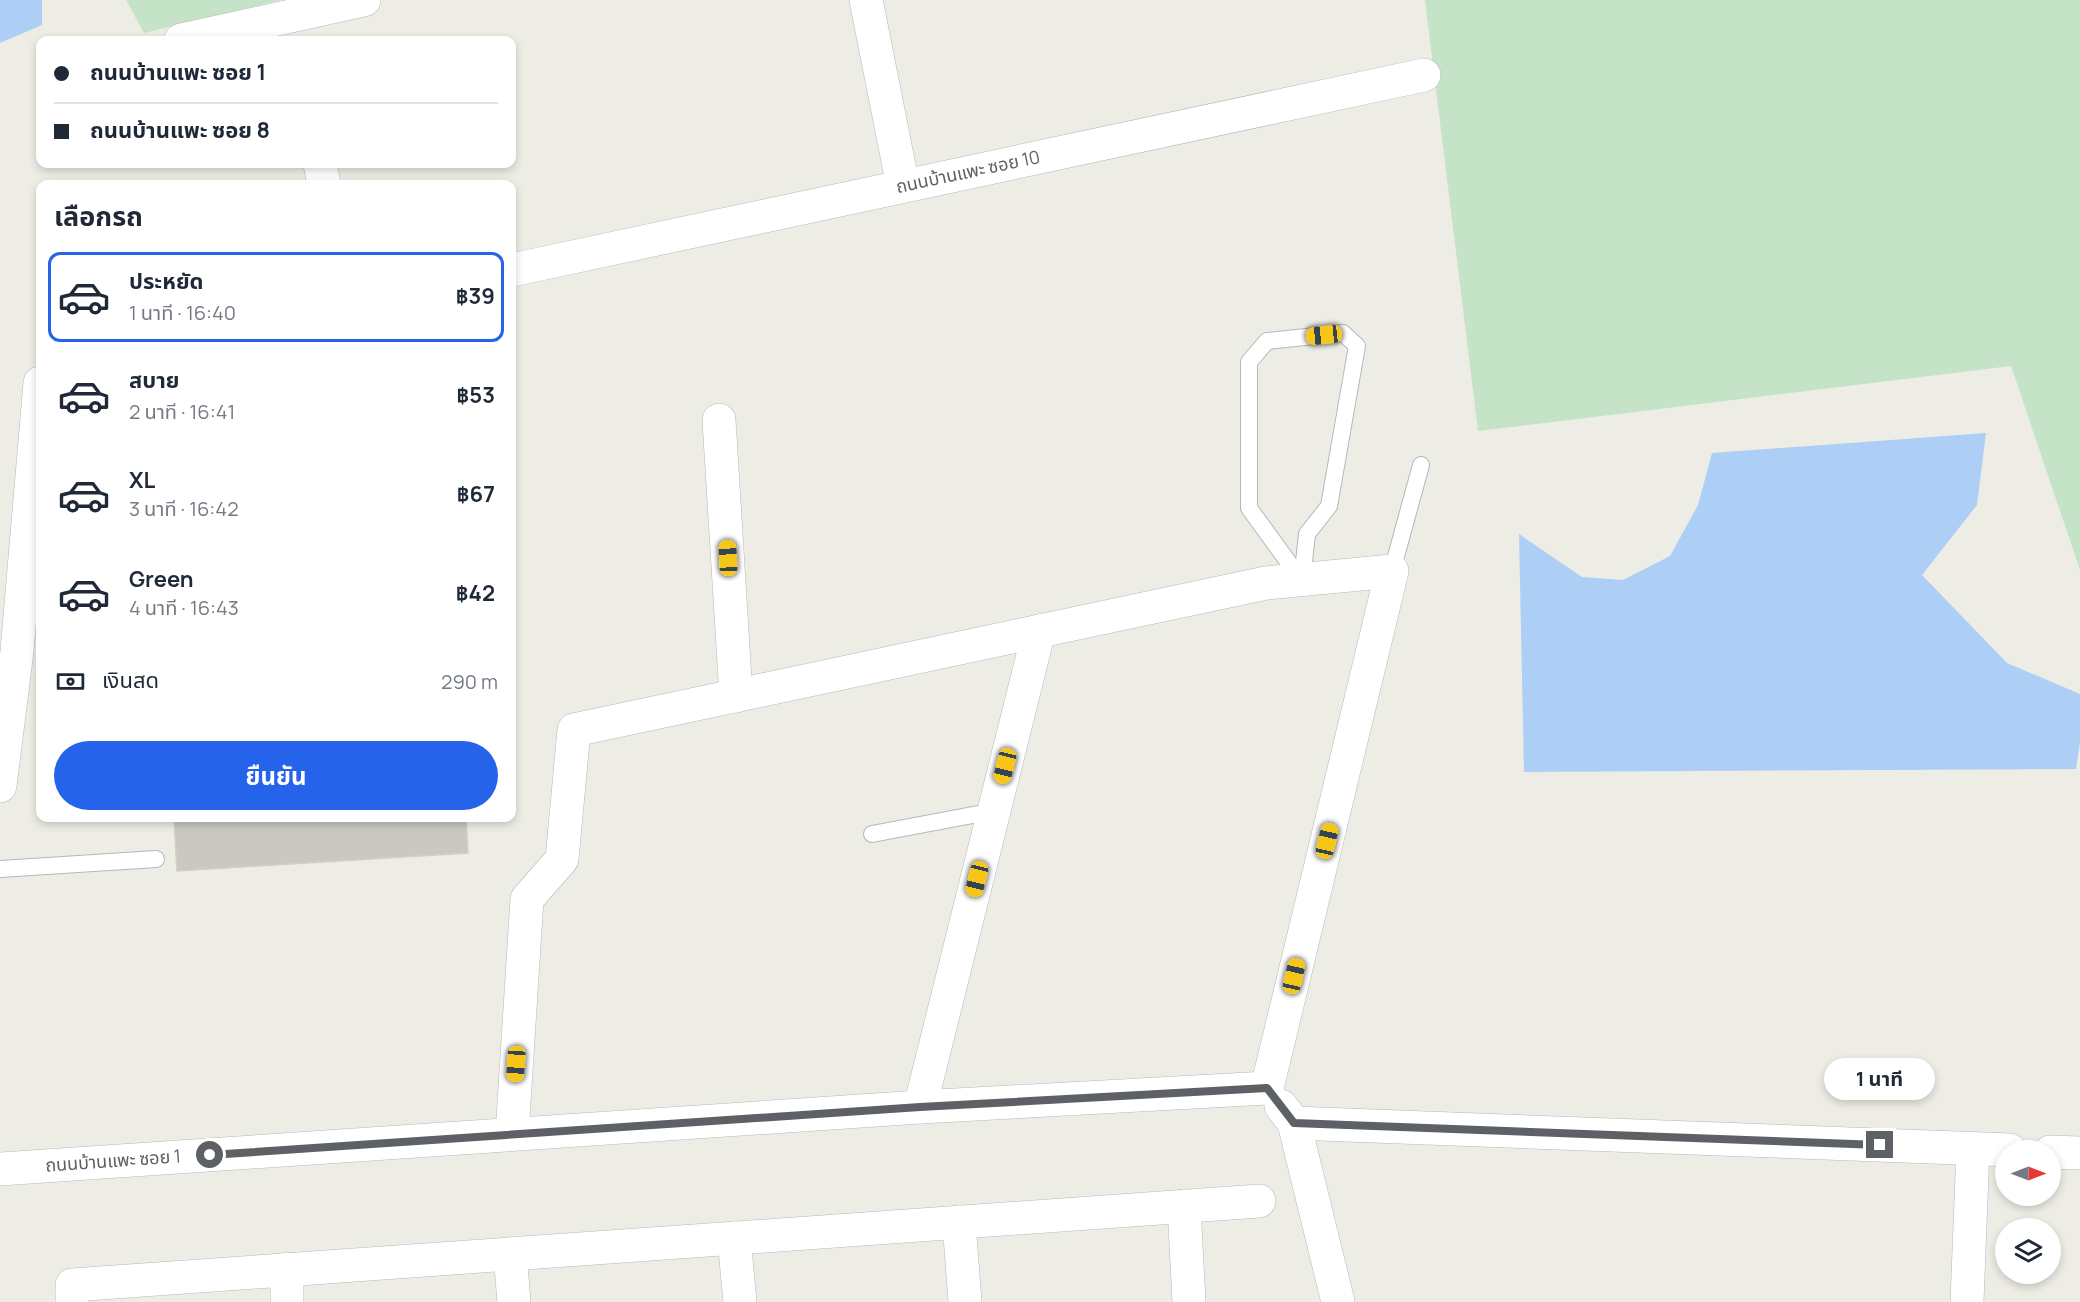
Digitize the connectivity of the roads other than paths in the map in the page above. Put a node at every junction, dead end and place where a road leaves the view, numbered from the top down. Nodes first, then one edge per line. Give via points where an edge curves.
1 (364, 0) edge
2 (866, 0) edge
3 (292, 29) edge
4 (221, 36) edge
5 (1424, 75) dead end
6 (903, 186) junction
7 (516, 269) edge
8 (719, 420) dead end
9 (36, 430) edge
10 (1421, 465) dead end
11 (1392, 571) junction
12 (1302, 581) junction
13 (1039, 631) junction
14 (736, 696) junction
15 (0, 786) edge
16 (994, 811) junction
17 (873, 834) dead end
18 (156, 859) dead end
19 (0, 869) edge
20 (1267, 1088) junction
21 (920, 1107) junction
22 (1294, 1123) junction
23 (512, 1134) junction
24 (1973, 1149) junction
25 (1995, 1150) edge
26 (2061, 1152) edge
27 (2080, 1153) edge
28 (0, 1169) edge
29 (1259, 1201) dead end
30 (1184, 1206) junction
31 (959, 1222) junction
32 (734, 1238) junction
33 (510, 1254) junction
34 (287, 1269) junction
35 (72, 1302) edge
36 (287, 1302) edge
37 (514, 1302) edge
38 (740, 1302) edge
39 (965, 1302) edge
40 (1189, 1302) edge
41 (1338, 1302) edge
42 (1967, 1302) edge

1 - 3 street
2 - 6 street
3 - 4 street
5 - 6 street, ถนนบ้านแพะ ซอย 10
6 - 7 street, ถนนบ้านแพะ ซอย 10
8 - 14 street
9 - 15 street via 17,651
10 - 11 lane
11 - 12 street
11 - 20 street
12 - 12 lane via 1306,534 1329,506 1357,346 1343,333 1267,341 1249,362 1249,508
12 - 13 street via 1266,583
13 - 14 street
13 - 16 street
14 - 23 street via 574,730 562,859 527,899
16 - 17 lane
16 - 21 street
18 - 19 lane
20 - 21 street, ถนนบ้านแพะ ซอย 1
20 - 22 street
21 - 23 street, ถนนบ้านแพะ ซอย 1
22 - 24 street
22 - 41 street
23 - 28 street, ถนนบ้านแพะ ซอย 1
24 - 25 street
24 - 42 street
26 - 27 street
29 - 30 street
30 - 31 street
30 - 40 street
31 - 32 street
31 - 39 street
32 - 33 street
32 - 38 street
33 - 34 street
33 - 37 street
34 - 35 street via 72,1285
34 - 36 street

